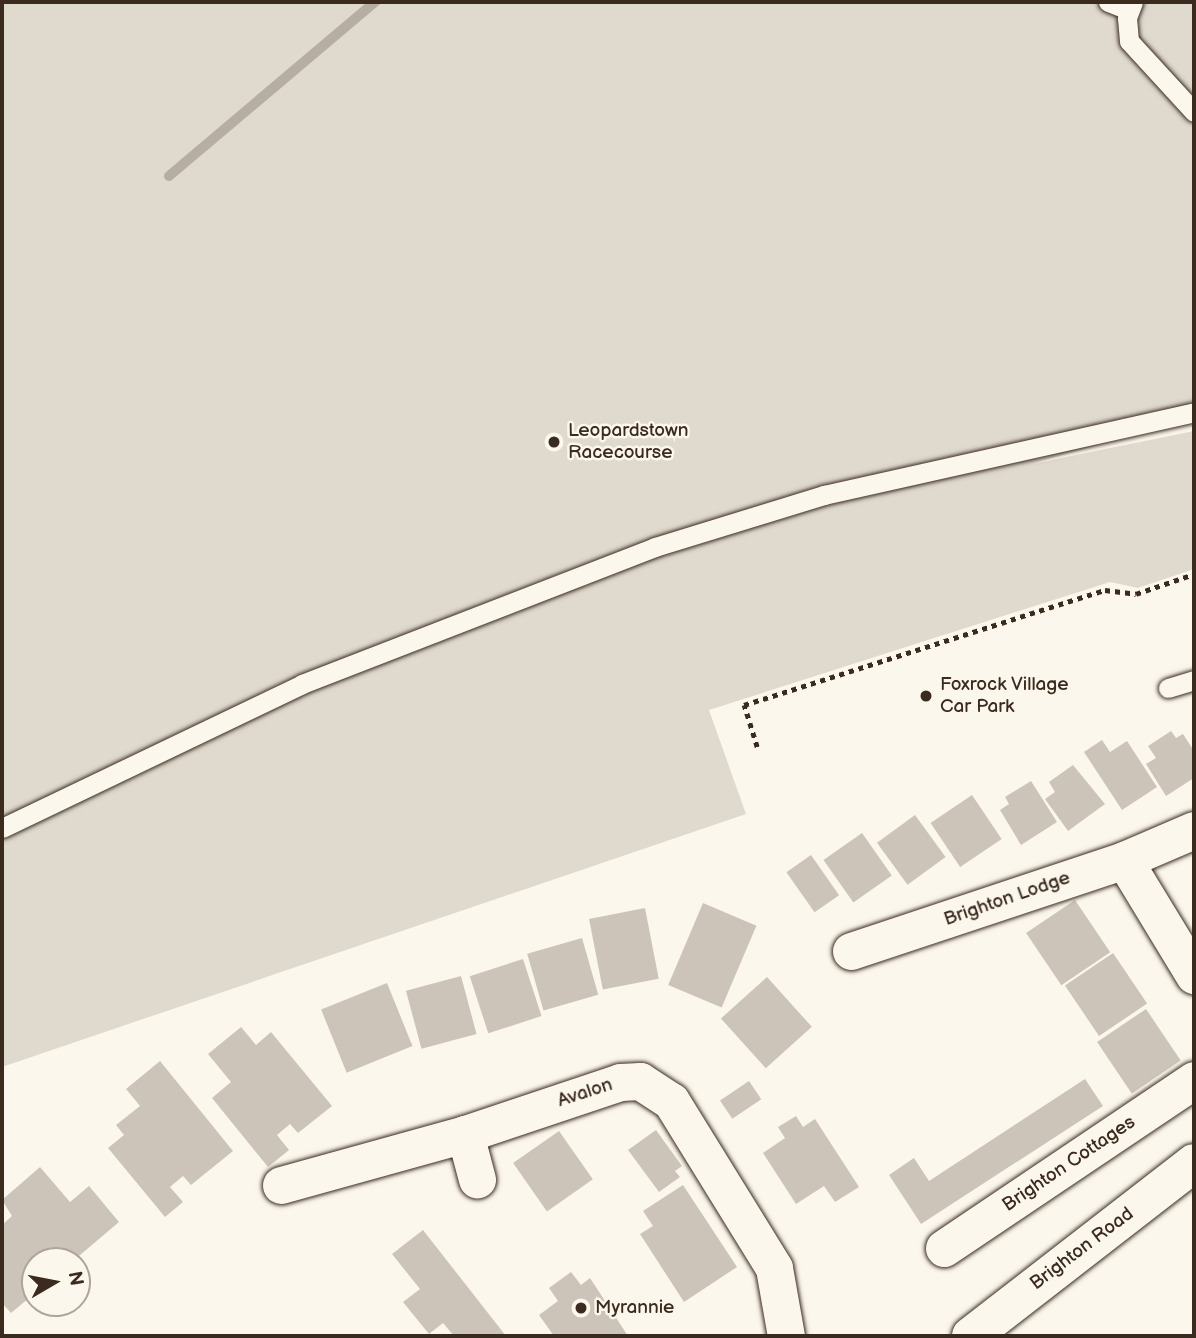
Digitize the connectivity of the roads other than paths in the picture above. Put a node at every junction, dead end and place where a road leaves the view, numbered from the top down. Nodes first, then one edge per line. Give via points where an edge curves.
1 (1108, 2) edge
2 (1131, 6) edge
3 (1194, 112) edge
4 (1194, 412) edge
5 (1194, 680) edge
6 (1168, 688) dead end
7 (2, 828) edge
8 (1194, 830) edge
9 (1124, 860) junction
10 (851, 951) dead end
11 (1194, 975) edge
12 (1194, 1080) edge
13 (465, 1134) junction
14 (1194, 1163) edge
15 (477, 1179) dead end
16 (281, 1185) dead end
17 (944, 1248) dead end
18 (786, 1336) edge
19 (971, 1336) edge

1 - 2 lane
2 - 3 lane via 1129,41
4 - 7 lane via 824,495 655,547 302,684
5 - 6 lane
8 - 9 street, Brighton Lodge
9 - 10 street, Brighton Lodge via 891,955
9 - 11 street
12 - 17 street, Brighton Cottages
13 - 15 street
13 - 16 street, Avalon
13 - 18 street, Avalon via 620,1082 656,1088 671,1101 774,1268
14 - 19 street, Brighton Road

